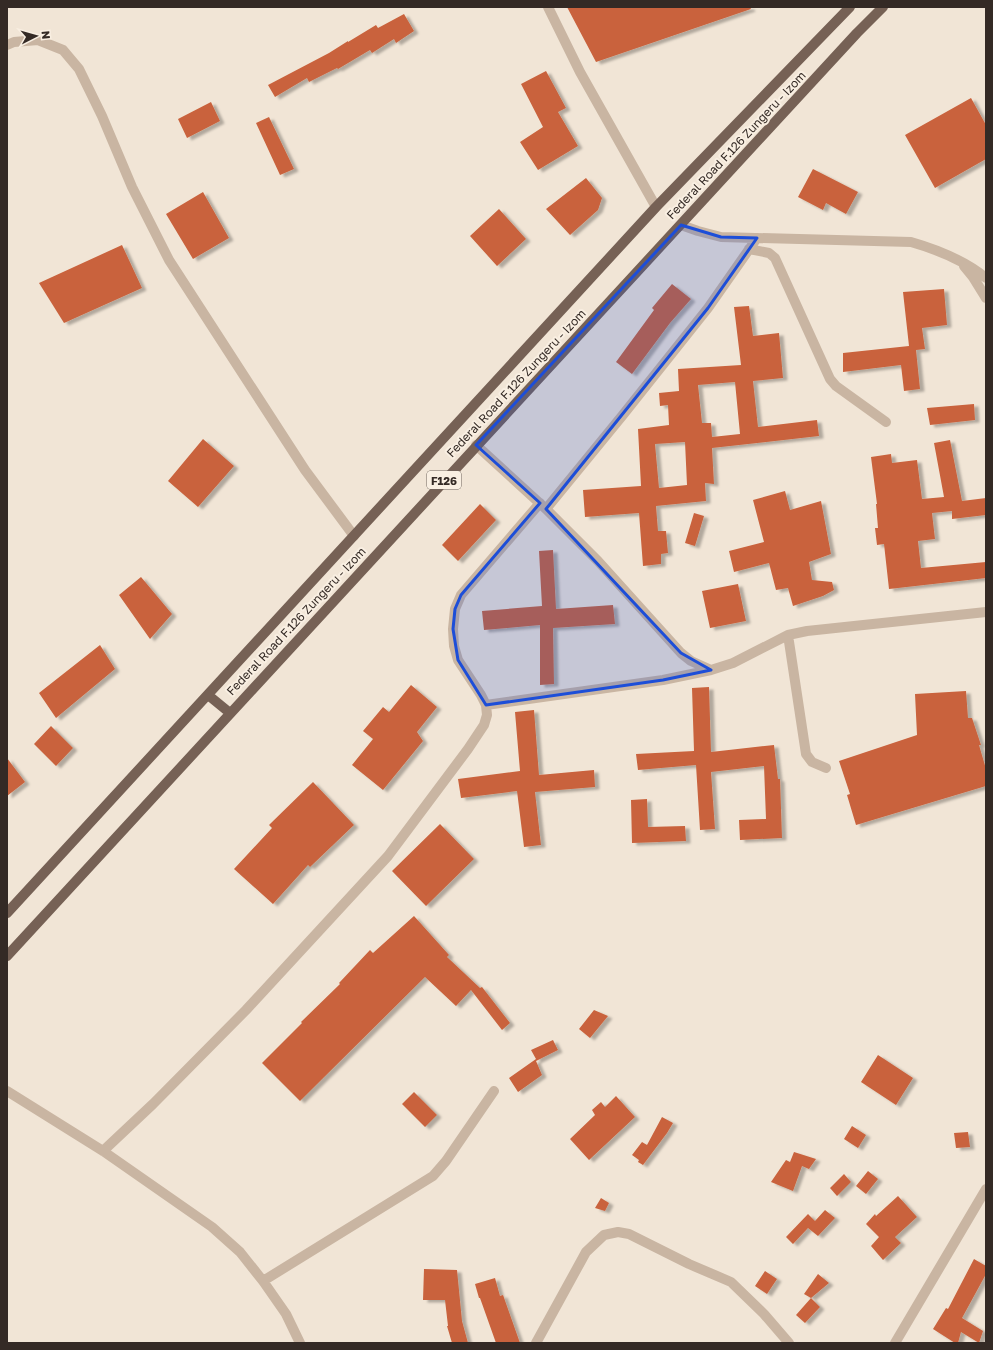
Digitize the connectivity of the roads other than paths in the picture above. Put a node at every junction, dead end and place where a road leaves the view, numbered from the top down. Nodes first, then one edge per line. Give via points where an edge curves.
1 (548, 7) edge
2 (850, 7) edge
3 (884, 7) edge
4 (7, 45) edge
5 (656, 207) junction
6 (681, 225) junction
7 (756, 238) junction
8 (749, 249) junction
9 (958, 260) junction
10 (986, 278) edge
11 (986, 298) edge
12 (886, 422) dead end
13 (476, 445) junction
14 (543, 506) junction
15 (354, 536) junction
16 (986, 612) edge
17 (788, 635) junction
18 (711, 670) junction
19 (208, 695) junction
20 (486, 705) junction
21 (230, 713) junction
22 (826, 768) dead end
23 (7, 913) edge
24 (7, 956) edge
25 (7, 1090) edge
26 (494, 1091) dead end
27 (103, 1151) junction
28 (986, 1189) edge
29 (263, 1281) junction
30 (300, 1343) edge
31 (536, 1343) edge
32 (789, 1343) edge
33 (896, 1343) edge

1 - 5 street via 580,72
2 - 5 main road, Federal Road F.126 Zungeru - Izom / F126
3 - 6 main road, Federal Road F.126 Zungeru - Izom / F126 via 857,33
4 - 15 street via 38,40 63,50 79,69 132,187 169,260 305,470
5 - 15 main road, Federal Road F.126 Zungeru - Izom / F126
6 - 7 street via 721,237
6 - 13 main road, Federal Road F.126 Zungeru - Izom / F126
7 - 8 street
7 - 9 street via 911,242 935,249
8 - 12 street via 769,253 775,258 833,383
8 - 14 street via 708,308 622,416
9 - 10 street
9 - 11 street
13 - 14 street
13 - 21 main road, Federal Road F.126 Zungeru - Izom / F126
14 - 18 street via 598,561 681,653 691,661
14 - 20 street via 460,595 455,609 453,629 458,660
15 - 19 main road, Federal Road F.126 Zungeru - Izom / F126
16 - 17 street
17 - 18 street via 733,663
17 - 22 street via 806,754 812,762
18 - 20 street via 663,680
19 - 21 main road
19 - 23 main road, Federal Road F.126 Zungeru - Izom / F126
20 - 27 street via 484,725 388,856 246,1010
21 - 24 main road, Federal Road F.126 Zungeru - Izom / F126
25 - 27 street
26 - 29 street via 433,1176
27 - 29 street via 212,1227 240,1252
28 - 33 street
29 - 30 street via 286,1314
31 - 32 street via 586,1252 604,1235 618,1232 629,1234 731,1282

